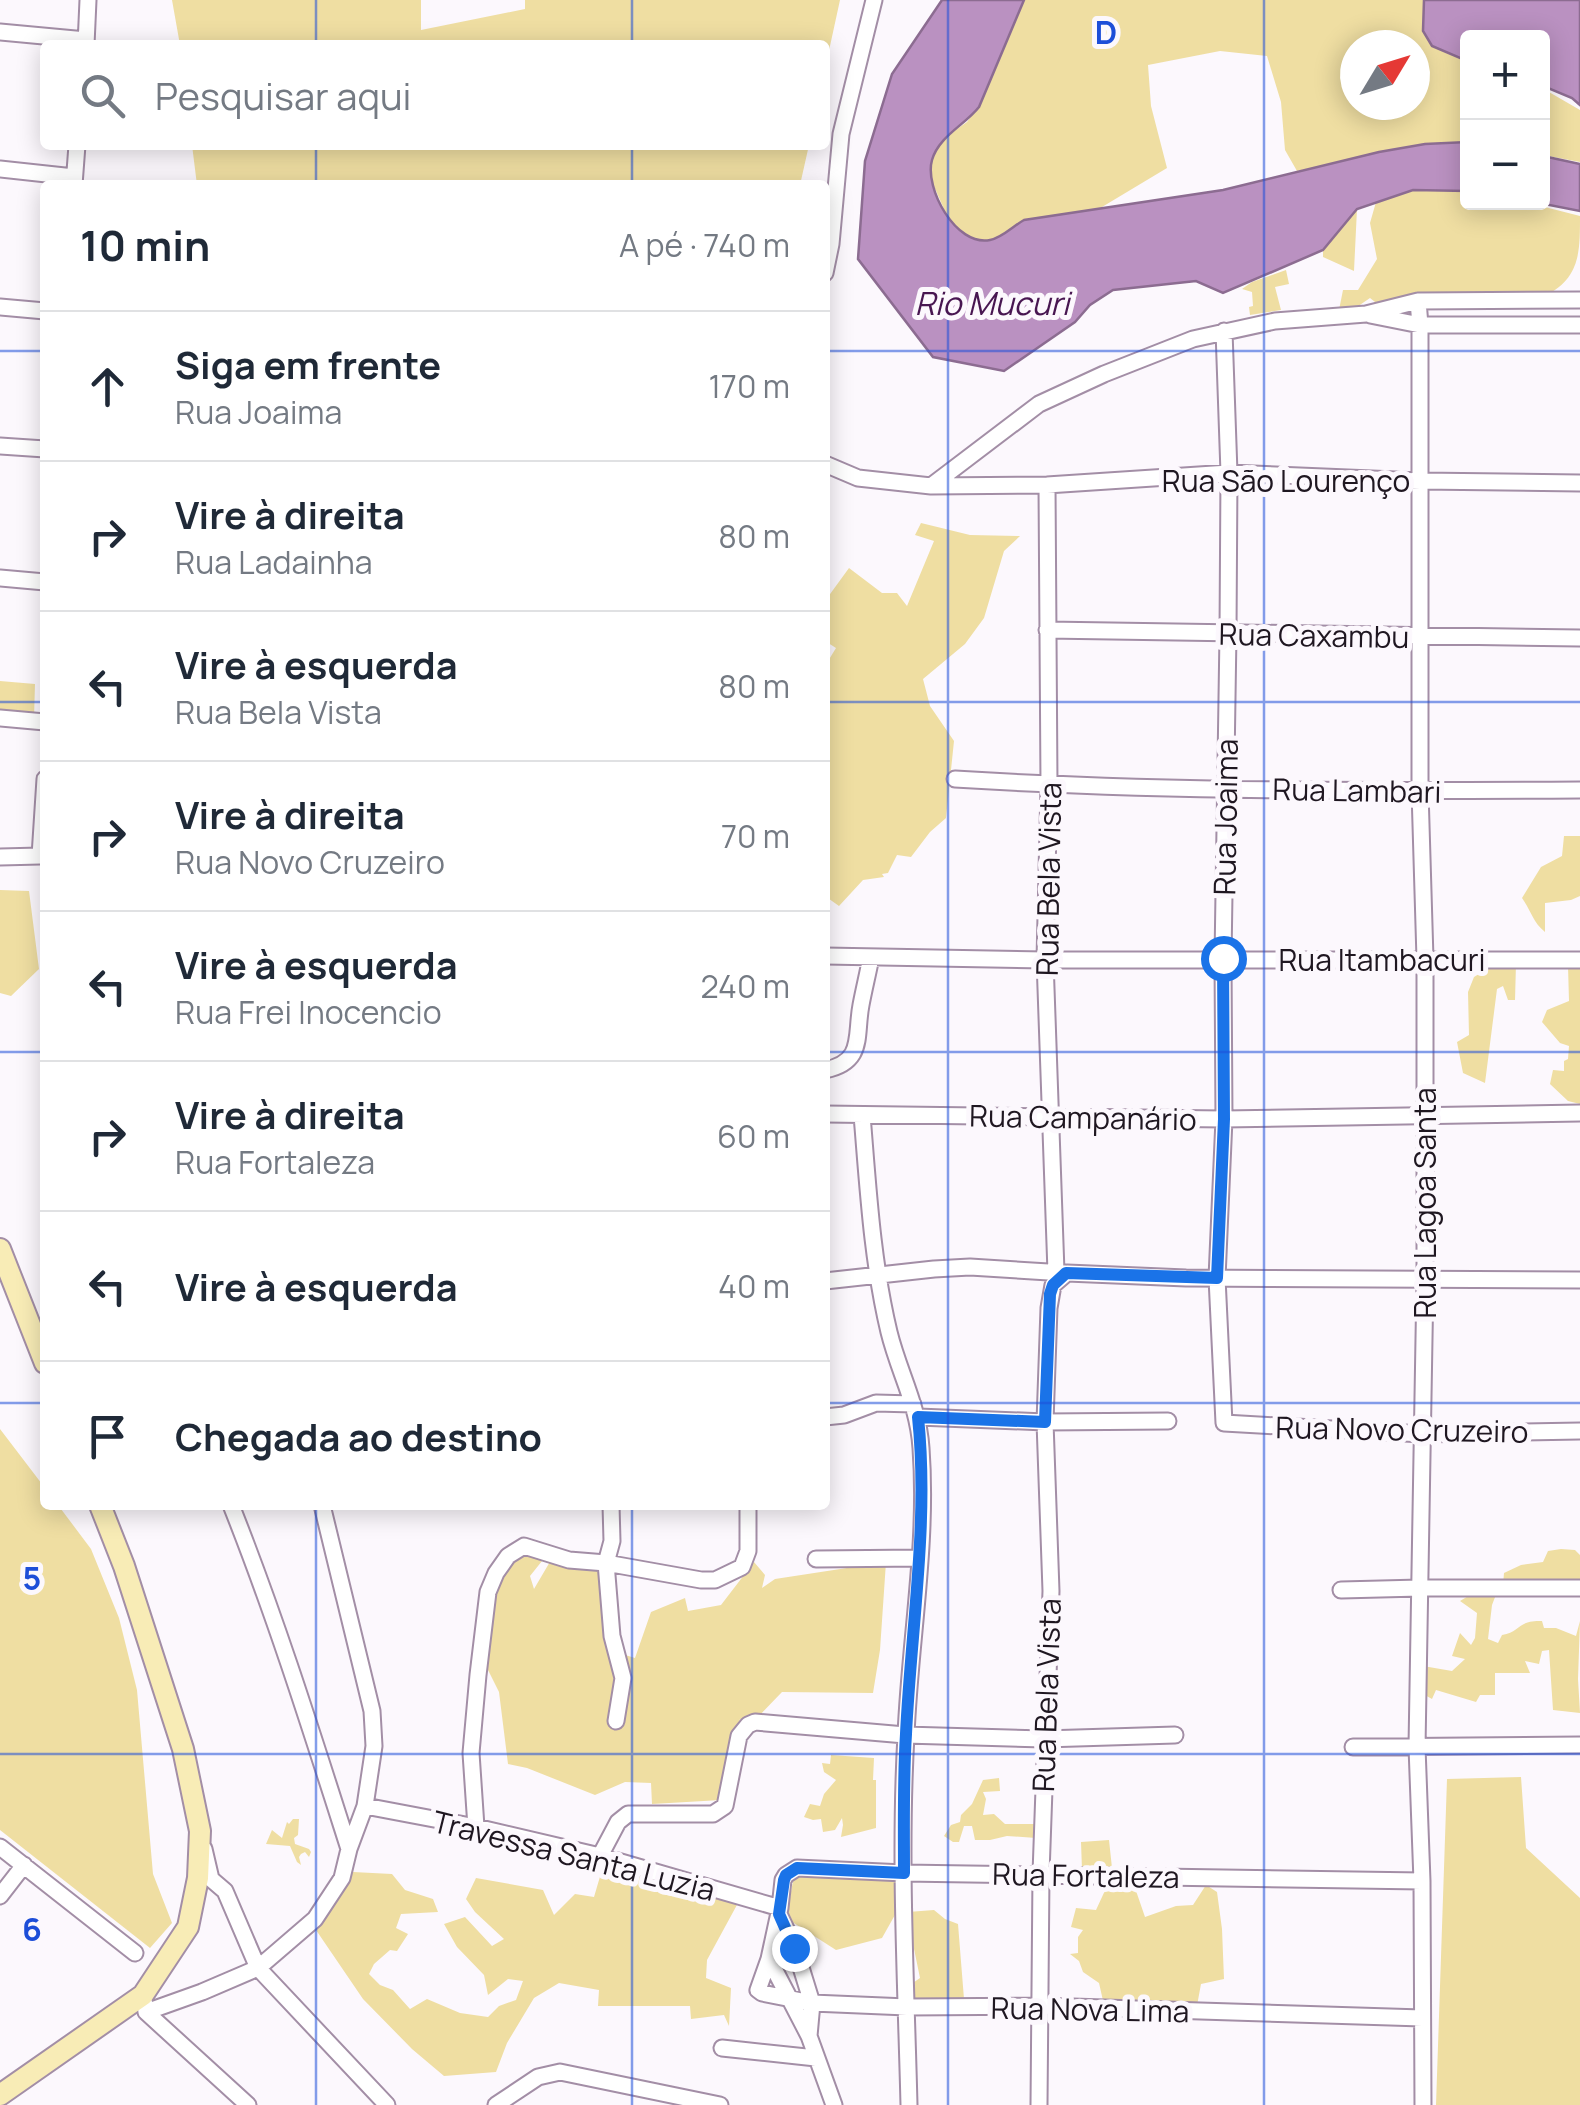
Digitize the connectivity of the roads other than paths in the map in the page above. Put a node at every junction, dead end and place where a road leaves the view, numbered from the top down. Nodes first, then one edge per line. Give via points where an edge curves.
1 (88, 0) edge
2 (874, 0) edge
3 (0, 32) edge
4 (63, 40) edge
5 (86, 40) edge
6 (77, 150) edge
7 (0, 169) edge
8 (68, 180) edge
9 (74, 180) edge
10 (830, 249) edge
11 (1580, 300) edge
12 (1418, 301) junction
13 (0, 307) edge
14 (40, 311) edge
15 (1366, 314) junction
16 (1420, 325) junction
17 (1580, 325) edge
18 (1224, 331) junction
19 (0, 446) edge
20 (40, 449) edge
21 (830, 466) edge
22 (1229, 473) junction
23 (1420, 480) junction
24 (1580, 483) edge
25 (1047, 485) junction
26 (931, 486) junction
27 (0, 578) edge
28 (40, 582) edge
29 (1047, 630) junction
30 (1228, 633) junction
31 (1420, 637) junction
32 (1580, 638) edge
33 (0, 718) edge
34 (40, 722) edge
35 (955, 780) dead end
36 (1049, 785) junction
37 (1226, 788) junction
38 (1580, 790) edge
39 (1420, 791) junction
40 (40, 856) edge
41 (0, 857) edge
42 (830, 956) edge
43 (871, 956) junction
44 (1223, 958) junction
45 (1424, 959) junction
46 (1046, 960) junction
47 (1580, 960) edge
48 (830, 1068) edge
49 (830, 1114) edge
50 (1580, 1114) edge
51 (862, 1115) junction
52 (1052, 1116) junction
53 (1425, 1117) junction
54 (1224, 1119) junction
55 (0, 1249) edge
56 (878, 1276) junction
57 (1058, 1277) junction
58 (1217, 1278) junction
59 (1425, 1280) junction
60 (1580, 1280) edge
61 (830, 1281) edge
62 (40, 1349) edge
63 (916, 1410) junction
64 (830, 1416) edge
65 (1168, 1420) dead end
66 (1045, 1422) junction
67 (1224, 1423) joint
68 (1580, 1431) edge
69 (1422, 1434) junction
70 (102, 1510) edge
71 (233, 1510) edge
72 (323, 1510) edge
73 (611, 1510) edge
74 (748, 1510) edge
75 (920, 1558) junction
76 (816, 1559) dead end
77 (606, 1562) junction
78 (1420, 1588) junction
79 (1580, 1588) edge
80 (1342, 1590) dead end
81 (616, 1721) dead end
82 (906, 1735) junction
83 (1175, 1735) dead end
84 (1044, 1739) junction
85 (1580, 1746) edge
86 (1352, 1747) dead end
87 (1417, 1747) junction
88 (365, 1806) junction
89 (476, 1826) junction
90 (200, 1831) junction
91 (0, 1847) edge
92 (349, 1849) junction
93 (600, 1856) junction
94 (24, 1865) junction
95 (904, 1873) junction
96 (1040, 1874) junction
97 (1422, 1881) junction
98 (0, 1896) edge
99 (780, 1911) junction
100 (135, 1953) dead end
101 (769, 1959) junction
102 (258, 1968) junction
103 (789, 1998) junction
104 (812, 2003) junction
105 (145, 2004) junction
106 (1041, 2006) junction
107 (907, 2007) junction
108 (1422, 2018) junction
109 (809, 2036) junction
110 (722, 2048) dead end
111 (816, 2058) junction
112 (0, 2095) edge
113 (701, 2104) edge
114 (248, 2105) edge
115 (388, 2105) edge
116 (496, 2105) edge
117 (720, 2105) edge
118 (834, 2105) edge
119 (909, 2105) edge
120 (1040, 2105) edge
121 (1423, 2105) edge

1 - 5 street
2 - 10 street via 841,134
3 - 4 street
6 - 9 street
7 - 8 street
11 - 12 street
12 - 15 street
12 - 16 street, Rua Lagoa Santa
13 - 14 street
15 - 16 street
15 - 18 street
16 - 17 street
16 - 23 street, Rua Lagoa Santa
18 - 22 street, Rua Joaima
18 - 26 street via 1039,404
19 - 20 street
21 - 26 street, Rua São Lourenço via 858,478
22 - 23 street, Rua São Lourenço
22 - 25 street, Rua São Lourenço
22 - 30 street, Rua Joaima
23 - 24 street, Rua São Lourenço
23 - 31 street, Rua Lagoa Santa
25 - 26 street, Rua São Lourenço
25 - 29 street, Rua Bela Vista
27 - 28 street
29 - 30 street, Rua Caxambu
29 - 36 street, Rua Bela Vista
30 - 31 street, Rua Caxambu
30 - 37 street, Rua Joaima
31 - 32 street, Rua Caxambu
31 - 39 street, Rua Lagoa Santa
33 - 34 street
35 - 36 street, Rua Lambari
36 - 37 street, Rua Lambari
36 - 46 street, Rua Bela Vista
37 - 39 street, Rua Lambari
37 - 44 street, Rua Joaima
38 - 39 street, Rua Lambari
39 - 45 street, Rua Lagoa Santa
40 - 41 street
42 - 43 street, Rua Itambacuri
43 - 46 street, Rua Itambacuri
43 - 48 street via 856,1047
44 - 45 street, Rua Itambacuri
44 - 46 street, Rua Itambacuri
44 - 54 street, Rua Joaima
45 - 47 street, Rua Itambacuri
45 - 53 street, Rua Lagoa Santa
46 - 52 street, Rua Bela Vista
49 - 51 street, Rua Campanário
50 - 53 street, Rua Campanário
51 - 52 street, Rua Campanário
51 - 56 street
52 - 54 street, Rua Campanário
52 - 57 street, Rua Bela Vista
53 - 54 street, Rua Campanário
53 - 59 street, Rua Lagoa Santa
54 - 58 street, Rua Joaima
55 - 62 street
56 - 57 street via 970,1267
56 - 61 street
56 - 63 street
57 - 58 street
57 - 66 street, Rua Bela Vista via 1048,1308
58 - 59 street
58 - 67 street, Rua Joaima
59 - 60 street
59 - 69 street, Rua Lagoa Santa
63 - 64 street via 876,1403
63 - 66 street
63 - 75 street
65 - 66 street
66 - 84 street, Rua Bela Vista via 1051,1592
67 - 69 street, Rua Novo Cruzeiro
68 - 69 street, Rua Novo Cruzeiro
69 - 78 street, Rua Lagoa Santa
70 - 90 street via 183,1749
71 - 92 street
72 - 88 street via 372,1711
73 - 77 street
74 - 77 street via 748,1551 742,1567 729,1575 702,1580
75 - 76 street
75 - 82 street
77 - 81 street via 623,1678
77 - 89 street via 569,1560 524,1546 496,1572 488,1592 471,1752
78 - 79 street
78 - 80 street
78 - 87 street, Rua Lagoa Santa
82 - 84 street
82 - 93 street via 748,1724 739,1736 722,1810 628,1814
82 - 95 street
83 - 84 street
84 - 96 street, Rua Bela Vista
85 - 87 street
86 - 87 street
87 - 97 street, Rua Lagoa Santa
88 - 89 street, Travessa Santa Luzia
88 - 92 street
89 - 93 street, Travessa Santa Luzia
90 - 102 street via 211,1879 225,1891
90 - 105 street via 188,1927
91 - 94 street
92 - 102 street via 342,1878 315,1919
93 - 99 street, Travessa Santa Luzia
94 - 98 street
94 - 100 street
95 - 96 street, Rua Fortaleza
95 - 99 street, Rua Fortaleza via 797,1868 784,1880
95 - 107 street
96 - 97 street, Rua Fortaleza
96 - 106 street, Rua Bela Vista
97 - 108 street, Rua Lagoa Santa
99 - 101 street
99 - 104 street
101 - 103 street
101 - 103 street, Rua Nova Lima via 760,1992
102 - 105 street
102 - 115 street
103 - 104 street, Rua Nova Lima
103 - 109 street
104 - 107 street, Rua Nova Lima
104 - 109 street
105 - 112 street
105 - 114 street
106 - 107 street, Rua Nova Lima
106 - 108 street, Rua Nova Lima
106 - 120 street, Rua Bela Vista
107 - 119 street
108 - 121 street, Rua Lagoa Santa
109 - 111 street
110 - 111 street
111 - 118 street
113 - 116 street via 560,2072 538,2077
113 - 117 street

